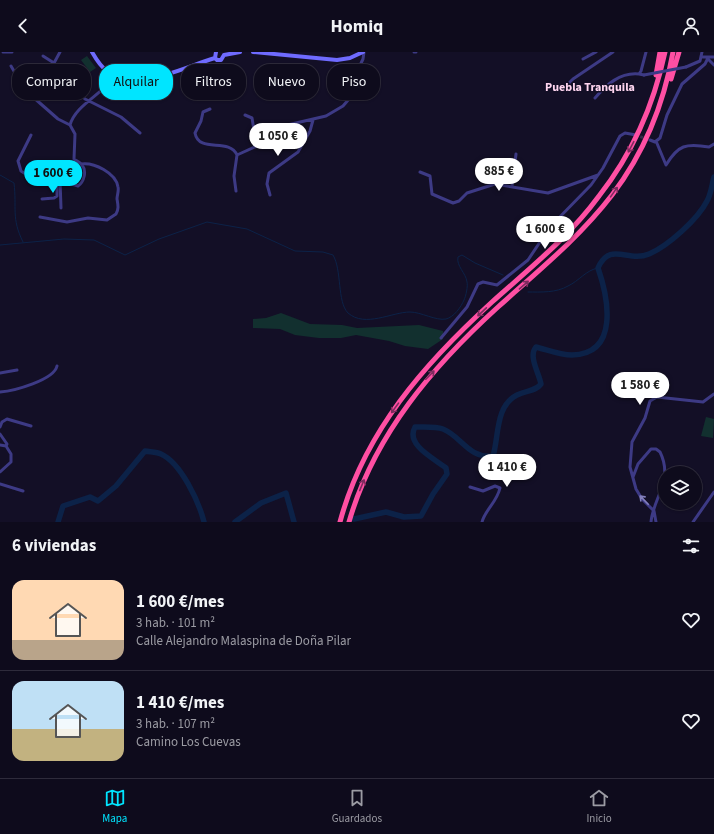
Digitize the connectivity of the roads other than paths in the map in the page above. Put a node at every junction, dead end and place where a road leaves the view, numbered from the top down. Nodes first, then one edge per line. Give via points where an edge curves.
1 (3, 52) edge
2 (12, 52) edge
3 (60, 52) edge
4 (92, 52) edge
5 (216, 52) edge
6 (240, 52) edge
7 (253, 52) edge
8 (363, 52) edge
9 (596, 52) edge
10 (613, 52) edge
11 (646, 52) edge
12 (660, 52) edge
13 (665, 52) edge
14 (673, 52) edge
15 (679, 52) edge
16 (702, 52) edge
17 (222, 53) edge
18 (43, 56) dead end
19 (702, 57) junction
20 (714, 57) edge
21 (214, 58) junction
22 (707, 58) junction
23 (583, 59) dead end
24 (54, 63) junction
25 (100, 64) edge
26 (714, 66) edge
27 (173, 71) edge
28 (639, 74) junction
29 (565, 87) dead end
30 (99, 94) edge
31 (595, 98) dead end
32 (652, 98) junction
33 (37, 100) edge
34 (90, 102) junction
35 (660, 106) junction
36 (210, 109) dead end
37 (245, 115) dead end
38 (313, 120) junction
39 (70, 125) junction
40 (140, 133) dead end
41 (31, 135) dead end
42 (636, 136) tunnel mouth
43 (650, 140) tunnel mouth
44 (268, 141) junction
45 (656, 141) junction
46 (714, 144) edge
47 (516, 154) dead end
48 (237, 155) junction
49 (81, 164) junction
50 (420, 172) dead end
51 (598, 175) junction
52 (59, 180) junction
53 (512, 186) junction
54 (236, 191) dead end
55 (270, 195) dead end
56 (42, 199) dead end
57 (61, 208) dead end
58 (40, 218) dead end
59 (441, 338) dead end
60 (57, 366) dead end
61 (17, 370) dead end
62 (0, 373) edge
63 (0, 392) edge
64 (714, 394) edge
65 (31, 426) dead end
66 (0, 427) edge
67 (0, 434) edge
68 (0, 445) edge
69 (6, 446) junction
70 (0, 472) edge
71 (632, 479) junction
72 (0, 484) edge
73 (470, 486) dead end
74 (23, 491) dead end
75 (713, 493) edge
76 (714, 499) edge
77 (654, 511) junction
78 (340, 522) edge
79 (349, 522) edge
80 (482, 522) edge
81 (652, 522) edge
82 (656, 522) edge
83 (693, 522) edge

1 - 2 street
3 - 24 street
4 - 25 main road
5 - 21 main road
6 - 17 main road
7 - 8 main road via 337,60
8 - 38 street via 353,96 332,113
9 - 23 street
10 - 29 street via 573,78
11 - 28 street
12 - 32 highway
13 - 32 highway
14 - 35 highway
15 - 35 highway
16 - 19 street
17 - 21 main road via 223,58 220,61
18 - 24 street
19 - 22 street
19 - 28 street, bridge via 697,63 686,67
20 - 22 street
21 - 27 main road
22 - 26 street
22 - 45 street via 705,64 682,84 667,115 663,133
24 - 34 street via 72,87
28 - 31 street via 626,74 610,83
30 - 34 street
32 -> 78 highway via 623,161 580,220 419,374 373,443 354,483
33 - 39 street via 58,119
34 - 39 street via 74,114
34 - 40 street via 121,116
79 -> 35 highway via 377,452 394,423 426,380 498,308 581,232 632,164
36 - 48 street via 203,112 196,132 197,137 207,145 220,144 231,148
37 - 44 street via 252,118 255,136
38 - 44 street via 283,126
38 - 55 street via 298,152 269,173
39 - 49 street via 75,134 74,159
41 - 52 street via 18,160 21,171 38,182
42 - 51 street via 620,136
43 - 45 street
44 - 48 street
45 - 46 street via 666,166 675,151 681,148 694,145 709,147
47 - 53 street
48 - 54 street via 234,176
49 - 52 street via 84,175 79,185 73,186
49 - 58 street via 100,167 116,182 116,214 107,220 88,218 67,222
50 - 53 street via 430,176 432,194 450,203 459,201 467,193 495,184
51 - 53 street via 548,193
51 - 59 street via 550,227 537,250 521,268 497,285 483,282 478,284 467,307
52 - 56 street via 57,196
52 - 57 street
60 - 63 street via 53,374 41,380
61 - 62 street
64 - 71 street via 703,402 652,398 643,423 632,442
65 - 66 street via 6,418
67 - 69 street via 7,443
68 - 69 street
69 - 70 street via 11,454 11,462
77 -> 71 street via 639,494
71 - 77 street via 646,453 651,449 660,452 665,470 664,483
72 - 74 street
73 - 80 street via 483,491 495,486 500,488
75 - 76 street
75 - 83 street
77 - 81 street via 651,514
77 - 82 street

